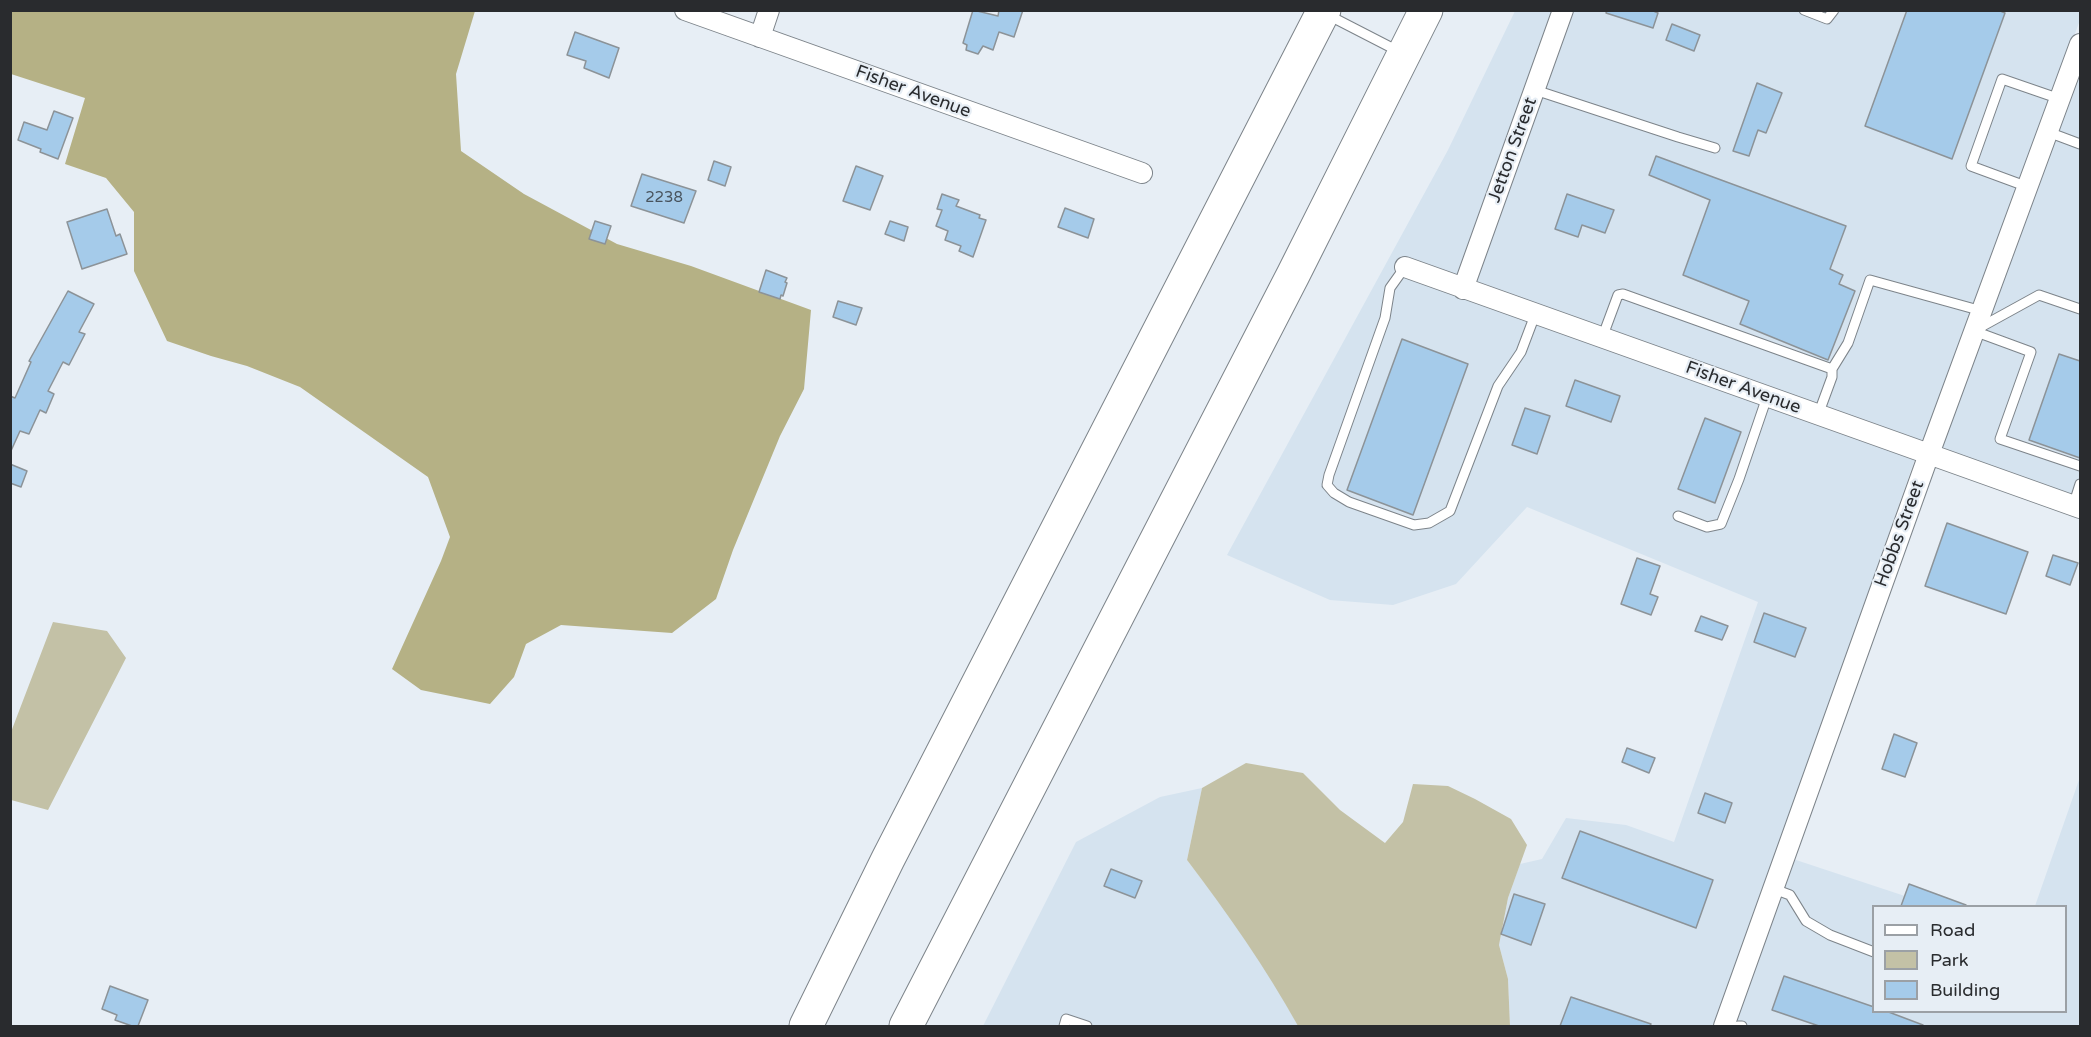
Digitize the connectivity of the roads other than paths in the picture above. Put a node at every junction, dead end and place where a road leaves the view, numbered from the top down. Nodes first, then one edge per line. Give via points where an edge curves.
1 (685, 10) edge
2 (769, 10) edge
3 (1426, 10) edge
4 (1563, 10) edge
5 (1804, 10) edge
6 (1834, 10) edge
7 (1323, 12) edge
8 (760, 37) junction
9 (2080, 44) edge
10 (1403, 53) junction
11 (1535, 90) junction
12 (2060, 99) junction
13 (2048, 132) junction
14 (2080, 144) edge
15 (1716, 148) dead end
16 (1142, 173) dead end
17 (2028, 187) junction
18 (1405, 267) joint
19 (1463, 289) junction
20 (2080, 309) edge
21 (1982, 311) junction
22 (1535, 315) junction
23 (1974, 331) junction
24 (1601, 338) junction
25 (1832, 369) junction
26 (1767, 397) junction
27 (1818, 415) junction
28 (1929, 454) junction
29 (2080, 466) edge
30 (2080, 484) edge
31 (2077, 507) edge
32 (1678, 516) dead end
33 (1774, 889) junction
34 (1872, 951) edge
35 (806, 1026) edge
36 (906, 1026) edge
37 (1064, 1026) edge
38 (1087, 1026) edge
39 (1724, 1026) edge

1 - 8 street, Fisher Avenue
2 - 8 street
3 - 10 highway
4 - 11 street, Jetton Street
5 - 6 lane via 1827,19
7 - 10 lane
7 - 35 highway via 898,838
8 - 16 street, Fisher Avenue
9 - 12 street, Hobbs Street
10 - 36 highway via 1293,275
11 - 15 lane
11 - 19 street, Jetton Street
12 - 13 street, Hobbs Street
12 - 17 lane via 2002,79 1971,166
13 - 14 lane
13 - 17 street, Hobbs Street
17 - 21 street, Hobbs Street
18 - 19 street, Fisher Avenue
18 - 22 lane via 1390,288 1385,318 1329,475 1328,485 1349,502 1414,525 1429,523 1450,511 1498,387 1521,352
19 - 22 street, Fisher Avenue
20 - 23 lane via 2039,295
21 - 23 street, Hobbs Street
21 - 25 lane via 1870,280 1848,343
22 - 24 street, Fisher Avenue
23 - 28 street, Hobbs Street
23 - 29 lane via 2031,352 2000,439
24 - 25 lane via 1618,295 1623,294
24 - 26 street, Fisher Avenue
25 - 27 lane
26 - 27 street, Fisher Avenue
26 - 32 lane via 1720,524 1707,527
27 - 28 street, Fisher Avenue
28 - 31 street, Fisher Avenue
28 - 33 street, Hobbs Street
30 - 31 lane
33 - 34 lane via 1790,895 1806,921
33 - 39 street, Hobbs Street
37 - 38 lane via 1066,1019

